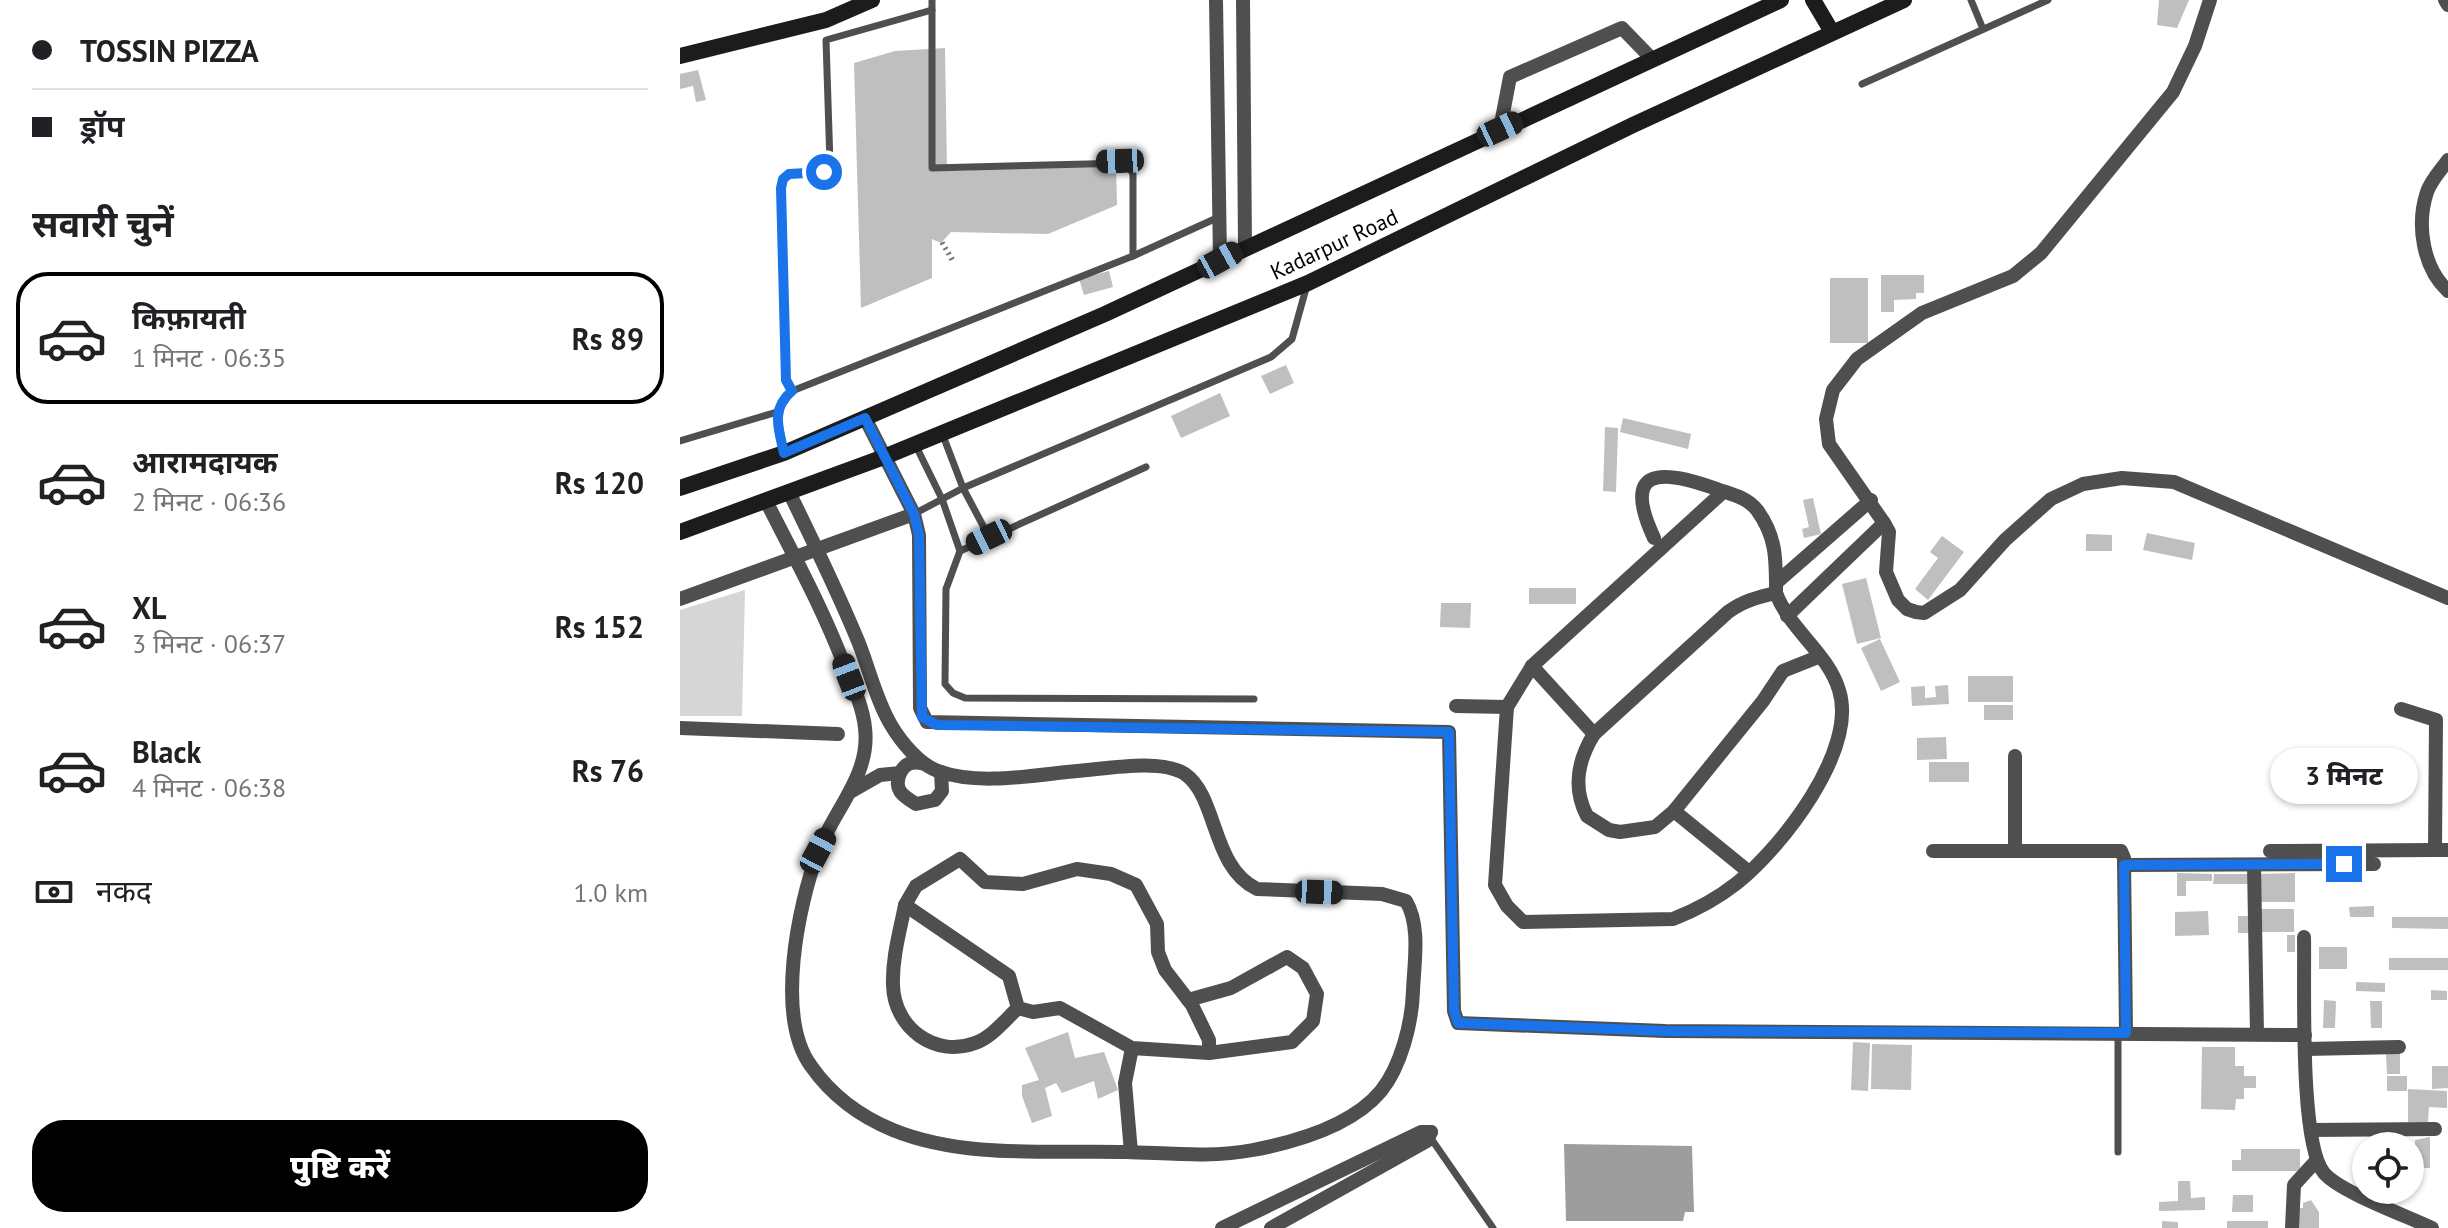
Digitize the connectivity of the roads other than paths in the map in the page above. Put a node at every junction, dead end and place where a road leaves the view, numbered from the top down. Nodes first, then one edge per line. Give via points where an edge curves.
1 (872, 0) edge
2 (932, 0) edge
3 (1216, 0) edge
4 (1243, 0) edge
5 (1781, 0) edge
6 (1813, 0) edge
7 (1904, 0) edge
8 (1971, 0) edge
9 (2046, 0) edge
10 (2210, 0) edge
11 (932, 10) junction
12 (820, 21) junction
13 (1983, 29) junction
14 (1832, 32) junction
15 (826, 40) junction
16 (680, 56) edge
17 (1652, 59) junction
18 (1217, 80) junction
19 (1242, 80) junction
20 (1862, 84) dead end
21 (1500, 129) junction
22 (2448, 160) edge
23 (1244, 172) junction
24 (1218, 173) junction
25 (1219, 217) junction
26 (1245, 246) junction
27 (1133, 256) junction
28 (1220, 260) junction
29 (1308, 283) junction
30 (2448, 291) edge
31 (792, 391) junction
32 (777, 412) junction
33 (865, 418) junction
34 (942, 433) junction
35 (680, 441) edge
36 (915, 444) junction
37 (784, 453) junction
38 (884, 457) junction
39 (1146, 467) dead end
40 (680, 488) edge
41 (963, 488) junction
42 (789, 492) junction
43 (1723, 492) junction
44 (942, 499) junction
45 (1871, 500) junction
46 (766, 501) junction
47 (914, 514) junction
48 (1884, 523) junction
49 (680, 532) edge
50 (989, 537) junction
51 (1654, 538) dead end
52 (817, 549) junction
53 (960, 551) junction
54 (796, 558) junction
55 (1776, 588) junction
56 (840, 596) junction
57 (2448, 598) edge
58 (680, 599) edge
59 (820, 605) junction
60 (1787, 616) junction
61 (862, 650) junction
62 (1818, 657) junction
63 (842, 658) junction
64 (1532, 666) junction
65 (1254, 699) dead end
66 (1456, 706) dead end
67 (1507, 707) junction
68 (2401, 709) dead end
69 (2442, 721) edge
70 (680, 728) edge
71 (838, 734) dead end
72 (1594, 734) junction
73 (2015, 756) dead end
74 (925, 764) junction
75 (941, 772) junction
76 (900, 773) junction
77 (848, 794) junction
78 (1674, 811) junction
79 (2441, 850) edge
80 (1933, 851) dead end
81 (2015, 851) junction
82 (2270, 851) dead end
83 (2374, 864) dead end
84 (2124, 865) junction
85 (2254, 865) junction
86 (1749, 872) junction
87 (905, 905) junction
88 (2304, 937) dead end
89 (1188, 1000) junction
90 (1018, 1008) junction
91 (2122, 1033) junction
92 (2257, 1034) junction
93 (2305, 1042) junction
94 (2399, 1047) dead end
95 (1132, 1048) junction
96 (1209, 1053) junction
97 (2435, 1129) dead end
98 (2311, 1130) junction
99 (1430, 1137) junction
100 (1131, 1152) junction
101 (2118, 1152) dead end
102 (2316, 1161) junction
103 (1244, 1223) edge
104 (1222, 1228) edge
105 (1271, 1228) edge
106 (1493, 1228) edge
107 (2292, 1228) edge
108 (2432, 1228) edge

1 - 12 street
2 - 11 lane
3 - 18 street
4 - 19 street
5 - 17 street, Kadarpur Road
6 - 14 street
7 - 14 street, Kadarpur Road
8 - 13 lane
9 - 13 lane
10 - 45 street via 2173,92 2041,253 2013,276 1922,313 1842,375 1828,402 1829,444
11 - 15 lane
11 - 27 lane via 932,168 1127,163 1133,174
12 - 15 lane
12 - 16 street
13 - 20 lane
14 - 29 street, Kadarpur Road
15 - 31 lane via 830,164 824,172 789,174 781,188 786,380
17 - 21 street, Kadarpur Road
17 - 21 street via 1622,28 1510,77
18 - 19 street
18 - 24 street
19 - 23 street
21 - 26 street, Kadarpur Road
22 - 30 street via 2427,192 2424,213 2429,268
23 - 24 street
23 - 26 street
24 - 25 street
25 - 27 lane
25 - 28 street
26 - 28 street, Kadarpur Road
27 - 31 lane
28 - 33 street, Kadarpur Road
29 - 34 street, Kadarpur Road
29 - 41 lane via 1292,339 1271,357
31 - 32 lane
32 - 35 lane
32 - 37 lane
33 - 37 street, Kadarpur Road
33 - 38 street
34 - 36 street, Kadarpur Road
34 - 41 lane
36 - 38 street, Kadarpur Road
36 - 44 lane
37 - 40 street, Kadarpur Road
38 - 42 street, Kadarpur Road
38 - 47 street
39 - 50 lane
41 - 44 lane
41 - 50 lane
42 - 46 street, Kadarpur Road
42 - 52 street
43 - 51 street via 1688,479 1653,477 1641,507
43 - 55 street via 1748,502 1770,533 1777,556
43 - 64 street
44 - 47 lane
44 - 53 lane
45 - 48 street
45 - 55 street
46 - 49 street, Kadarpur Road
46 - 54 street
47 - 52 street
47 - 91 street via 919,535 920,708 927,722 1449,732 1458,1023 1665,1031
48 - 57 street via 1889,532 1886,572 1898,600 1916,612 1924,613 1960,590 2051,499 2083,484 2122,478 2174,482
48 - 60 street
50 - 53 lane
52 - 54 street
52 - 56 street
53 - 65 lane via 946,589 945,684 953,693 965,698
54 - 58 street
54 - 59 street
55 - 60 street
55 - 72 street via 1728,612
56 - 59 street
56 - 61 street
59 - 63 street
60 - 62 street
61 - 63 street
61 - 74 street via 892,728
62 - 78 street via 1783,671
62 - 86 street via 1839,690 1843,721 1838,747 1790,825
63 - 77 street via 865,727 861,769
64 - 67 street
64 - 72 street
66 - 67 street
67 - 86 street via 1495,885 1523,922 1673,919 1712,900
68 - 69 street
69 - 79 street
70 - 71 street
72 - 78 street via 1577,774 1587,816 1609,830 1636,832 1655,827
73 - 81 street
74 - 75 street
74 - 76 street via 914,761
75 - 76 street via 942,791 935,800 916,804 901,795
75 - 100 street via 1016,776 1167,768 1185,774 1196,788 1231,869 1242,882 1257,889 1395,895 1413,912 1413,1003 1397,1063 1381,1091 1358,1110 1287,1142 1249,1151
76 - 77 street via 880,775
77 - 100 street via 818,851 792,984 795,1029 807,1061 830,1092 895,1131 939,1143
78 - 86 street
79 - 82 street
80 - 81 street
81 - 84 street via 2121,851
83 - 85 street
84 - 85 street
84 - 91 street
85 - 92 street
87 - 89 street via 916,886 960,859 985,882 1023,884 1077,869 1111,874 1136,885 1157,924 1165,970
87 - 90 street via 1009,976
87 - 90 street via 893,988 900,1014 916,1035 933,1045 957,1048 979,1043
88 - 93 street
89 - 96 street via 1209,1040
89 - 96 street via 1231,988 1287,957 1303,968 1317,994 1313,1021 1292,1042
90 - 95 street via 1060,1008
91 - 92 street
91 - 101 lane
92 - 93 street
93 - 94 street
93 - 98 street
95 - 96 street
95 - 100 street via 1125,1083
97 - 98 street
98 - 102 street
99 - 103 street via 1431,1132 1421,1132
99 - 105 street
99 - 106 lane
102 - 107 street via 2294,1185
102 - 108 street via 2335,1183
103 - 104 street

